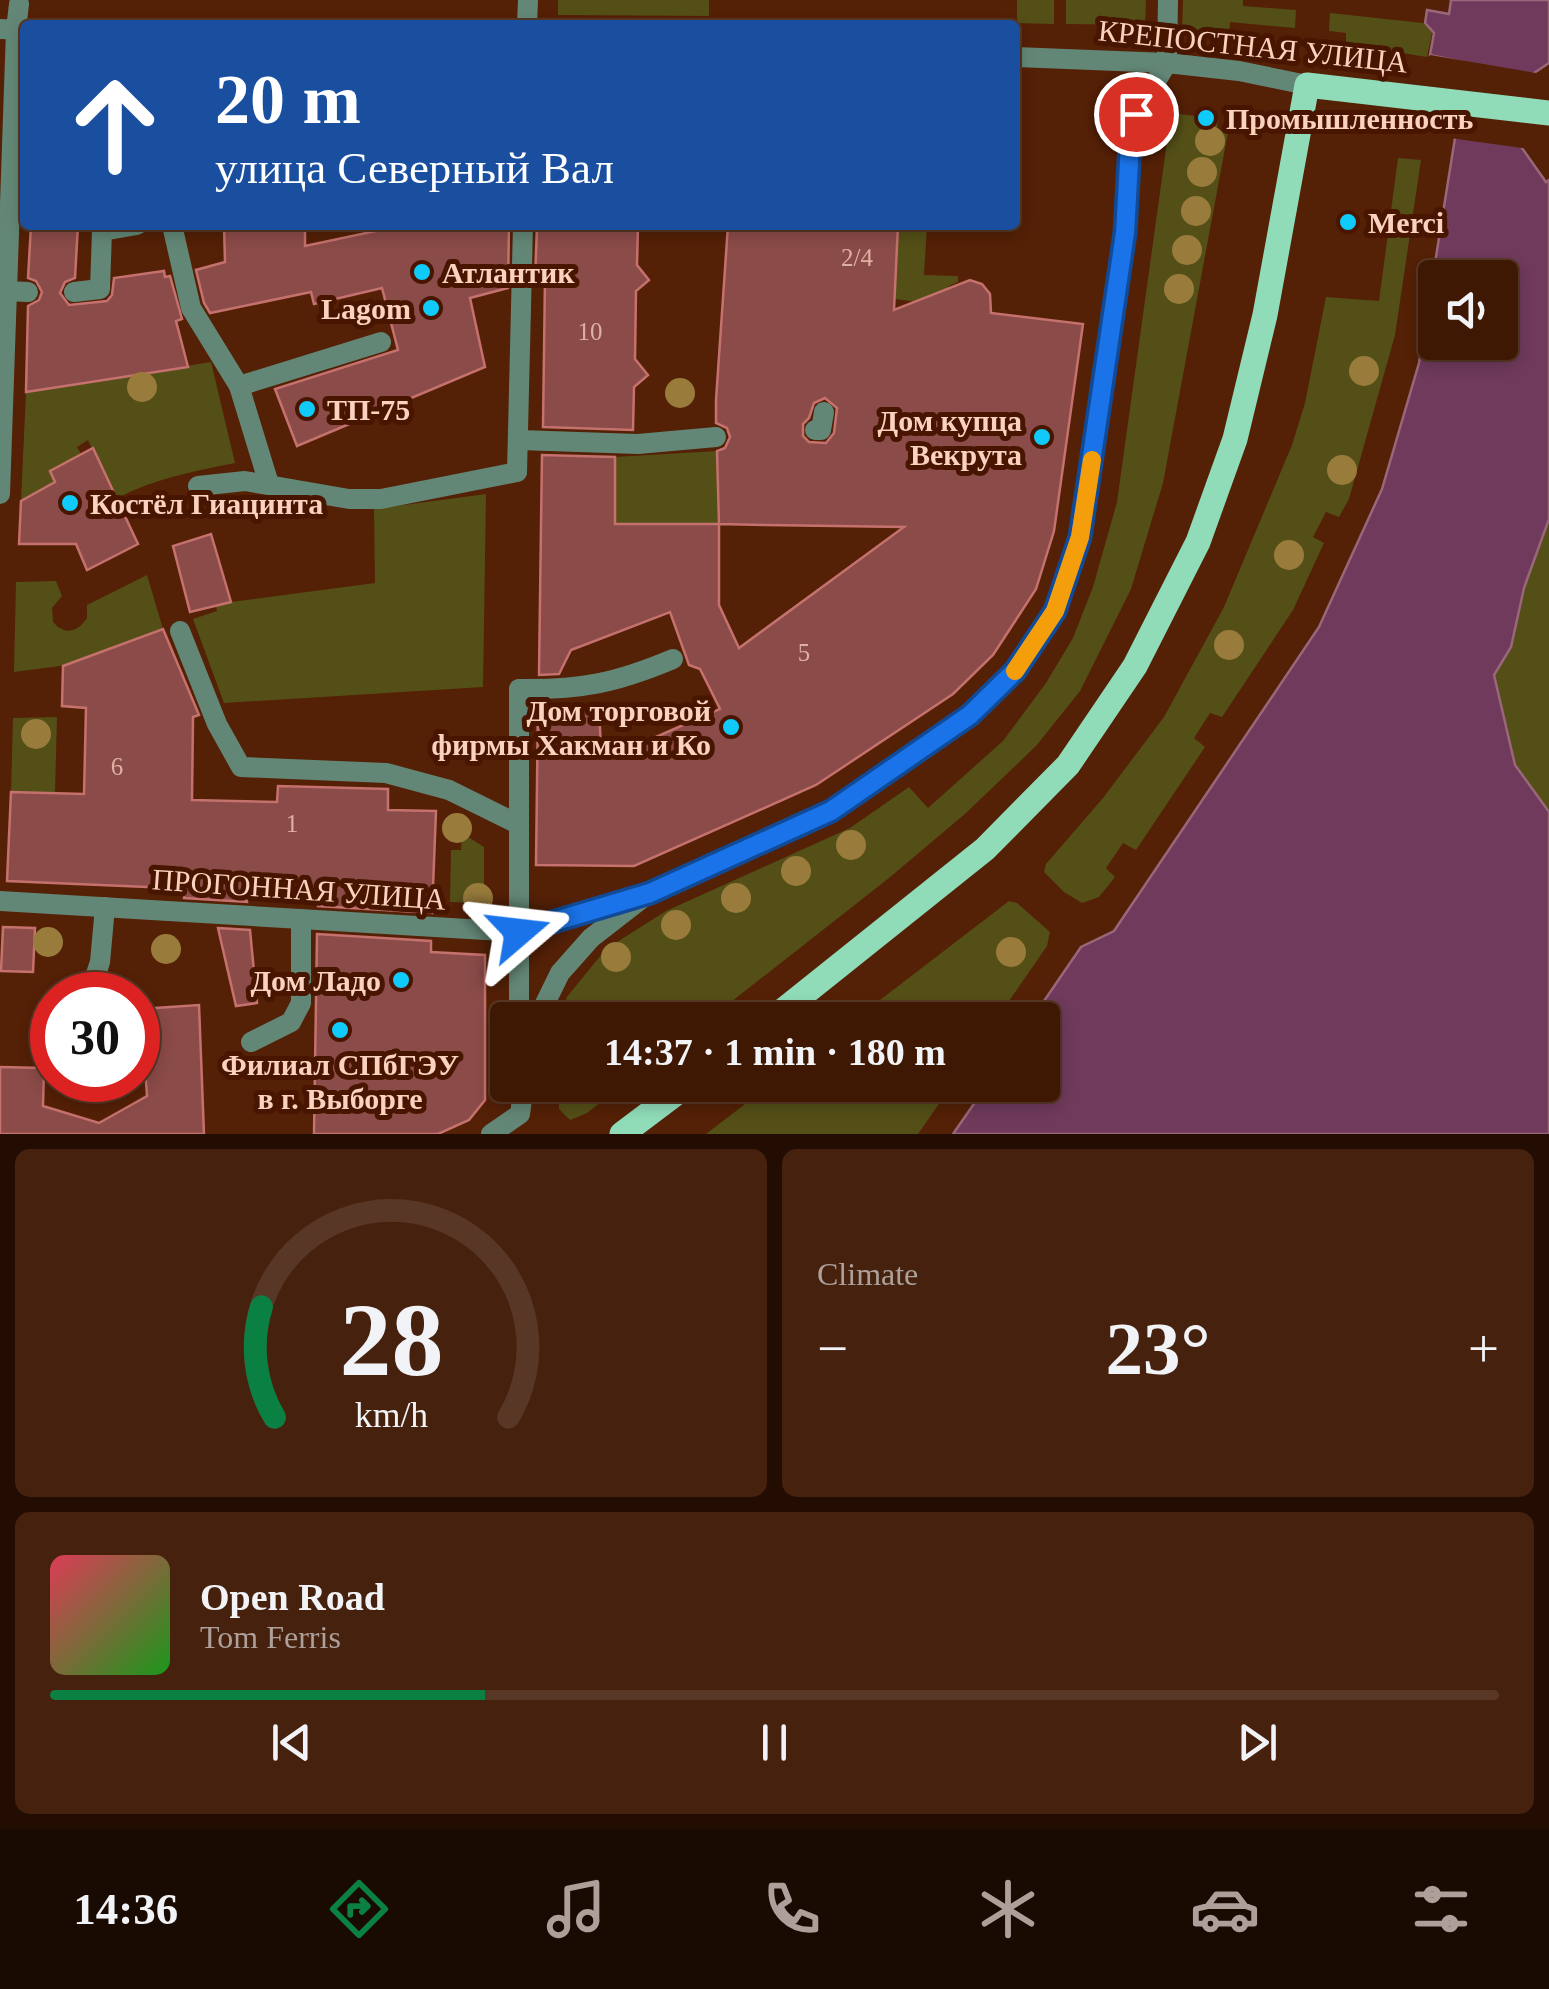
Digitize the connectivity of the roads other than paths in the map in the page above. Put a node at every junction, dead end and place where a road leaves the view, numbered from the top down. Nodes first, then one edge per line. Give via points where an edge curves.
1 (1168, 0) edge
2 (19, 4) dead end
3 (14, 30) edge
4 (1020, 58) edge
5 (1167, 62) junction
6 (1307, 85) junction
7 (1549, 113) edge
8 (108, 230) edge
9 (173, 230) edge
10 (523, 230) edge
11 (10, 283) edge
12 (74, 292) dead end
13 (381, 342) dead end
14 (239, 386) junction
15 (1, 437) edge
16 (716, 437) dead end
17 (519, 440) junction
18 (268, 484) junction
19 (198, 486) dead end
20 (0, 494) edge
21 (180, 631) dead end
22 (673, 658) dead end
23 (518, 824) junction
24 (650, 893) junction
25 (0, 901) edge
26 (104, 907) junction
27 (301, 919) junction
28 (519, 932) junction
29 (97, 972) edge
30 (519, 1002) edge
31 (546, 1002) edge
32 (794, 1002) edge
33 (251, 1042) dead end
34 (664, 1102) edge
35 (518, 1124) edge
36 (491, 1134) edge
37 (622, 1134) edge

1 - 5 street
2 - 3 street
3 - 11 street
4 - 5 street, КРЕПОСТНАЯ УЛИЦА
5 - 6 street, КРЕПОСТНАЯ УЛИЦА
5 - 24 street via 1136,114 1080,537 1055,611 1015,671 960,722 831,811
6 - 7 main road, КРЕПОСТНАЯ УЛИЦА
6 - 32 main road via 1266,315 1235,440 1198,542 1135,666 1068,765 985,850
8 - 12 street via 102,231 100,289
9 - 14 street via 191,308
10 - 17 street
11 - 15 street
13 - 14 street
14 - 18 street
15 - 20 street
16 - 17 street via 638,444
17 - 18 street via 517,472 382,499
18 - 19 street
21 - 23 street via 240,766 386,773 449,790
22 - 23 street via 588,688 519,689
23 - 28 street
24 - 28 street, ПРОГОННАЯ УЛИЦА
24 - 31 street via 591,938 560,973
25 - 26 street, ПРОГОННАЯ УЛИЦА
26 - 27 street, ПРОГОННАЯ УЛИЦА
26 - 29 street
27 - 28 street, ПРОГОННАЯ УЛИЦА
27 - 33 street via 301,1003 291,1022
28 - 30 street
34 - 37 main road
35 - 36 street

